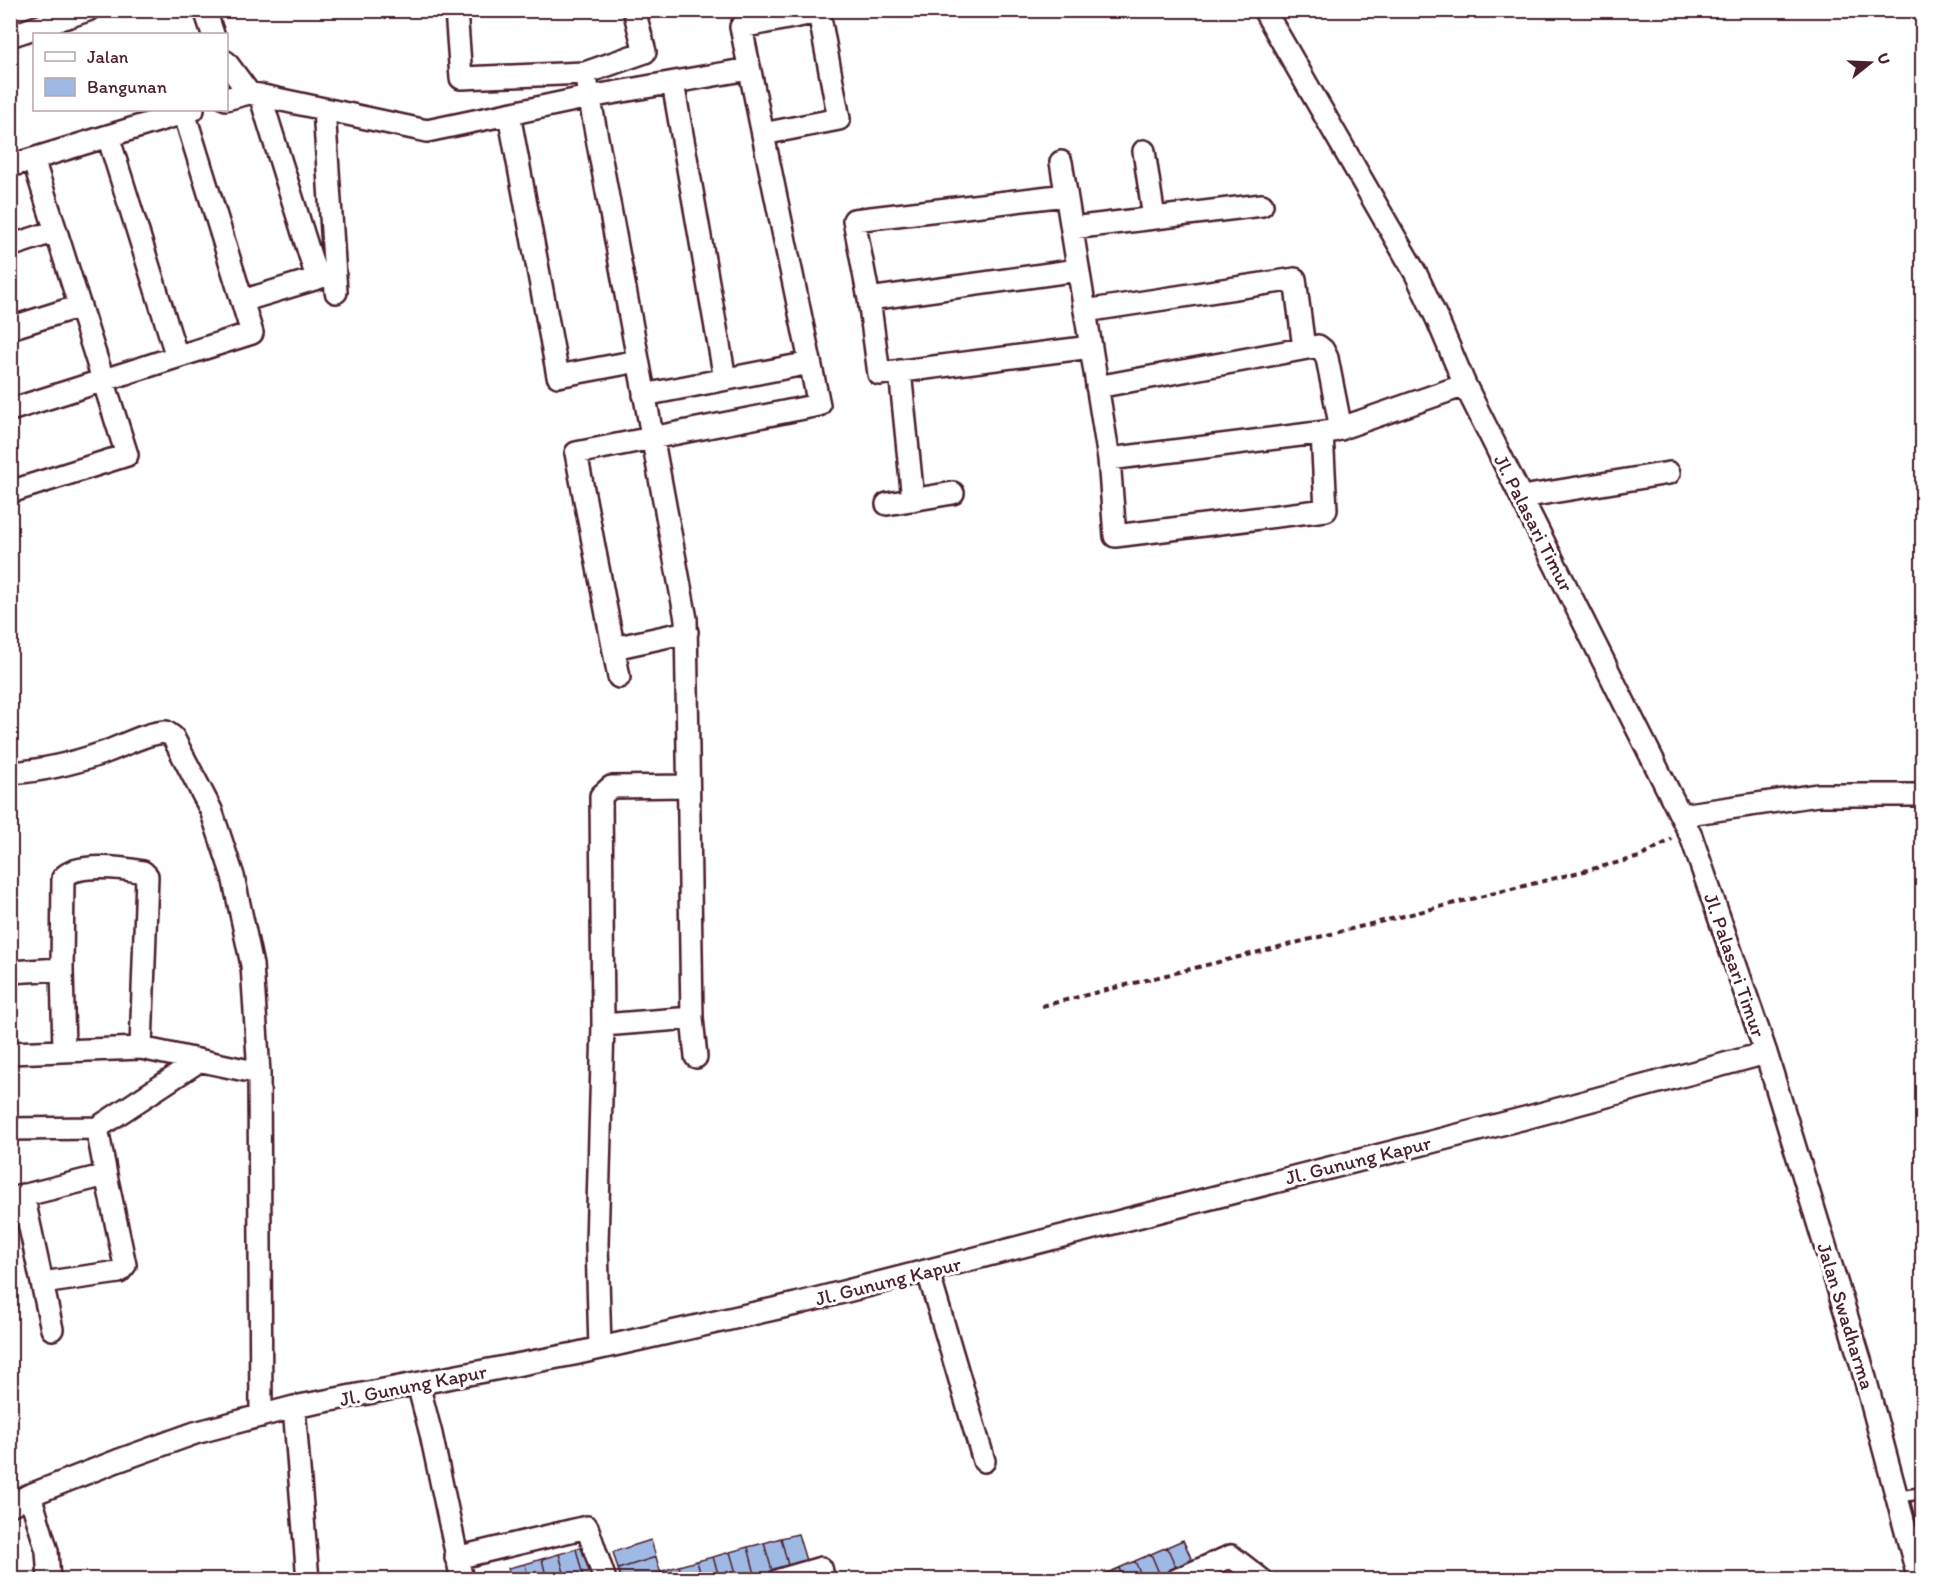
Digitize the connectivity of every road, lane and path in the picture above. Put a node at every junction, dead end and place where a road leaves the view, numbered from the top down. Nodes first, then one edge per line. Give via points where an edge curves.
1 (88, 10) edge
2 (205, 10) edge
3 (456, 10) edge
4 (634, 10) edge
5 (1264, 10) edge
6 (213, 33) edge
7 (10, 36) edge
8 (228, 64) edge
9 (749, 69) junction
10 (585, 73) junction
11 (673, 83) junction
12 (254, 94) junction
13 (589, 98) junction
14 (228, 99) edge
15 (324, 109) junction
16 (188, 111) edge
17 (509, 114) junction
18 (763, 134) junction
19 (108, 136) junction
20 (1144, 151) dead end
21 (33, 159) junction
22 (1061, 162) dead end
23 (10, 166) edge
24 (1066, 195) junction
25 (1263, 205) dead end
26 (1154, 218) junction
27 (1072, 228) junction
28 (56, 231) junction
29 (10, 246) edge
30 (1078, 270) junction
31 (329, 281) junction
32 (869, 299) junction
33 (242, 301) junction
34 (80, 306) junction
35 (1085, 310) junction
36 (10, 328) edge
37 (1091, 347) junction
38 (1304, 348) junction
39 (177, 357) junction
40 (638, 361) junction
41 (810, 363) junction
42 (900, 371) junction
43 (725, 379) junction
44 (103, 380) junction
45 (1465, 385) junction
46 (1097, 387) junction
47 (644, 395) junction
48 (10, 410) edge
49 (1332, 431) junction
50 (652, 438) junction
51 (1109, 459) junction
52 (1669, 473) dead end
53 (10, 492) edge
54 (953, 493) dead end
55 (1522, 498) junction
56 (913, 500) junction
57 (887, 504) dead end
58 (687, 632) junction
59 (614, 648) junction
60 (619, 677) dead end
61 (10, 773) edge
62 (688, 786) junction
63 (1923, 795) edge
64 (1684, 822) junction
65 (62, 969) junction
66 (10, 972) edge
67 (1042, 1006) dead end
68 (692, 1018) junction
69 (603, 1025) junction
70 (141, 1048) junction
71 (64, 1050) junction
72 (10, 1053) edge
73 (1766, 1053) junction
74 (696, 1057) dead end
75 (200, 1061) junction
76 (259, 1073) junction
77 (97, 1128) junction
78 (10, 1129) edge
79 (105, 1175) junction
80 (17, 1197) edge
81 (928, 1272) junction
82 (42, 1283) junction
83 (52, 1329) dead end
84 (600, 1348) junction
85 (418, 1384) junction
86 (294, 1407) junction
87 (261, 1416) junction
88 (984, 1461) dead end
89 (1923, 1493) edge
90 (30, 1495) junction
91 (1897, 1497) junction
92 (10, 1505) edge
93 (456, 1558) junction
94 (823, 1574) edge
95 (49, 1580) edge
96 (308, 1580) edge
97 (462, 1580) edge
98 (605, 1580) edge
99 (779, 1580) edge
100 (1176, 1580) edge
101 (1262, 1580) edge
102 (1920, 1580) edge

1 - 7 street
2 - 6 street
3 - 10 street via 461,78
4 - 10 street via 645,52
5 - 45 street, Jl. Palasari Timur via 1416,274
8 - 12 street
9 - 11 street
9 - 18 street
9 - 18 street via 741,27 819,12 839,119
10 - 13 street
11 - 13 street
11 - 43 street
12 - 14 street
12 - 15 street
12 - 31 street
13 - 17 street
13 - 40 street
15 - 17 street via 427,131
15 - 31 street
16 - 19 street
16 - 33 street
17 - 40 street via 558,376
18 - 41 street
19 - 21 street
19 - 39 street
20 - 26 street
21 - 23 street
21 - 28 street
22 - 24 street
24 - 27 street
24 - 32 street via 854,220
25 - 26 street
26 - 27 street
27 - 30 street
28 - 29 street
28 - 34 street
30 - 32 street
30 - 35 street
31 - 33 street
32 - 42 street via 879,374
33 - 39 street via 252,333
34 - 36 street
34 - 44 street
35 - 37 street
35 - 38 street via 1295,279
37 - 42 street
37 - 46 street
38 - 46 street
38 - 49 street via 1318,346 1323,350
39 - 44 street
40 - 47 street
41 - 43 street
41 - 50 street via 819,405
42 - 56 street
43 - 47 street
44 - 48 street
44 - 53 street via 127,455
45 - 49 street
45 - 55 street, Jl. Palasari Timur
46 - 51 street
47 - 50 street
49 - 51 street
49 - 51 street via 1326,510 1115,536
50 - 58 street
50 - 59 street via 576,453
52 - 55 street
54 - 56 street
55 - 64 street, Jl. Palasari Timur
56 - 57 street
58 - 59 street
58 - 62 street
59 - 60 street
61 - 76 street via 58,766 160,733 170,734 211,810 233,876 252,965
62 - 68 street
62 - 69 street via 611,787 601,796
63 - 64 street via 1818,795
64 - 67 path via 1640,856
64 - 73 street, Jl. Palasari Timur
65 - 66 street
65 - 70 street via 63,878 86,867 145,873
65 - 71 street
68 - 69 street
68 - 74 street
69 - 84 street via 597,1244
70 - 71 street
70 - 75 street
71 - 72 street
73 - 81 street, Jl. Gunung Kapur
73 - 91 street, Jalan Swadharma via 1861,1363
75 - 76 street
75 - 77 street
76 - 87 street
77 - 78 street
77 - 79 street
79 - 80 street
79 - 82 street via 123,1270
80 - 82 street
81 - 84 street, Jl. Gunung Kapur
81 - 88 street
82 - 83 street
84 - 85 street, Jl. Gunung Kapur
85 - 86 street, Jl. Gunung Kapur
85 - 93 street
86 - 87 street, Jl. Gunung Kapur
86 - 96 street
87 - 90 street, Jl. Gunung Kapur via 195,1433
89 - 91 lane
90 - 92 street, Jl. Gunung Kapur
90 - 95 street via 47,1551
91 - 102 street, Jalan Swadharma
93 - 97 street
93 - 98 street via 587,1527
94 - 99 street
100 - 101 street via 1231,1556

